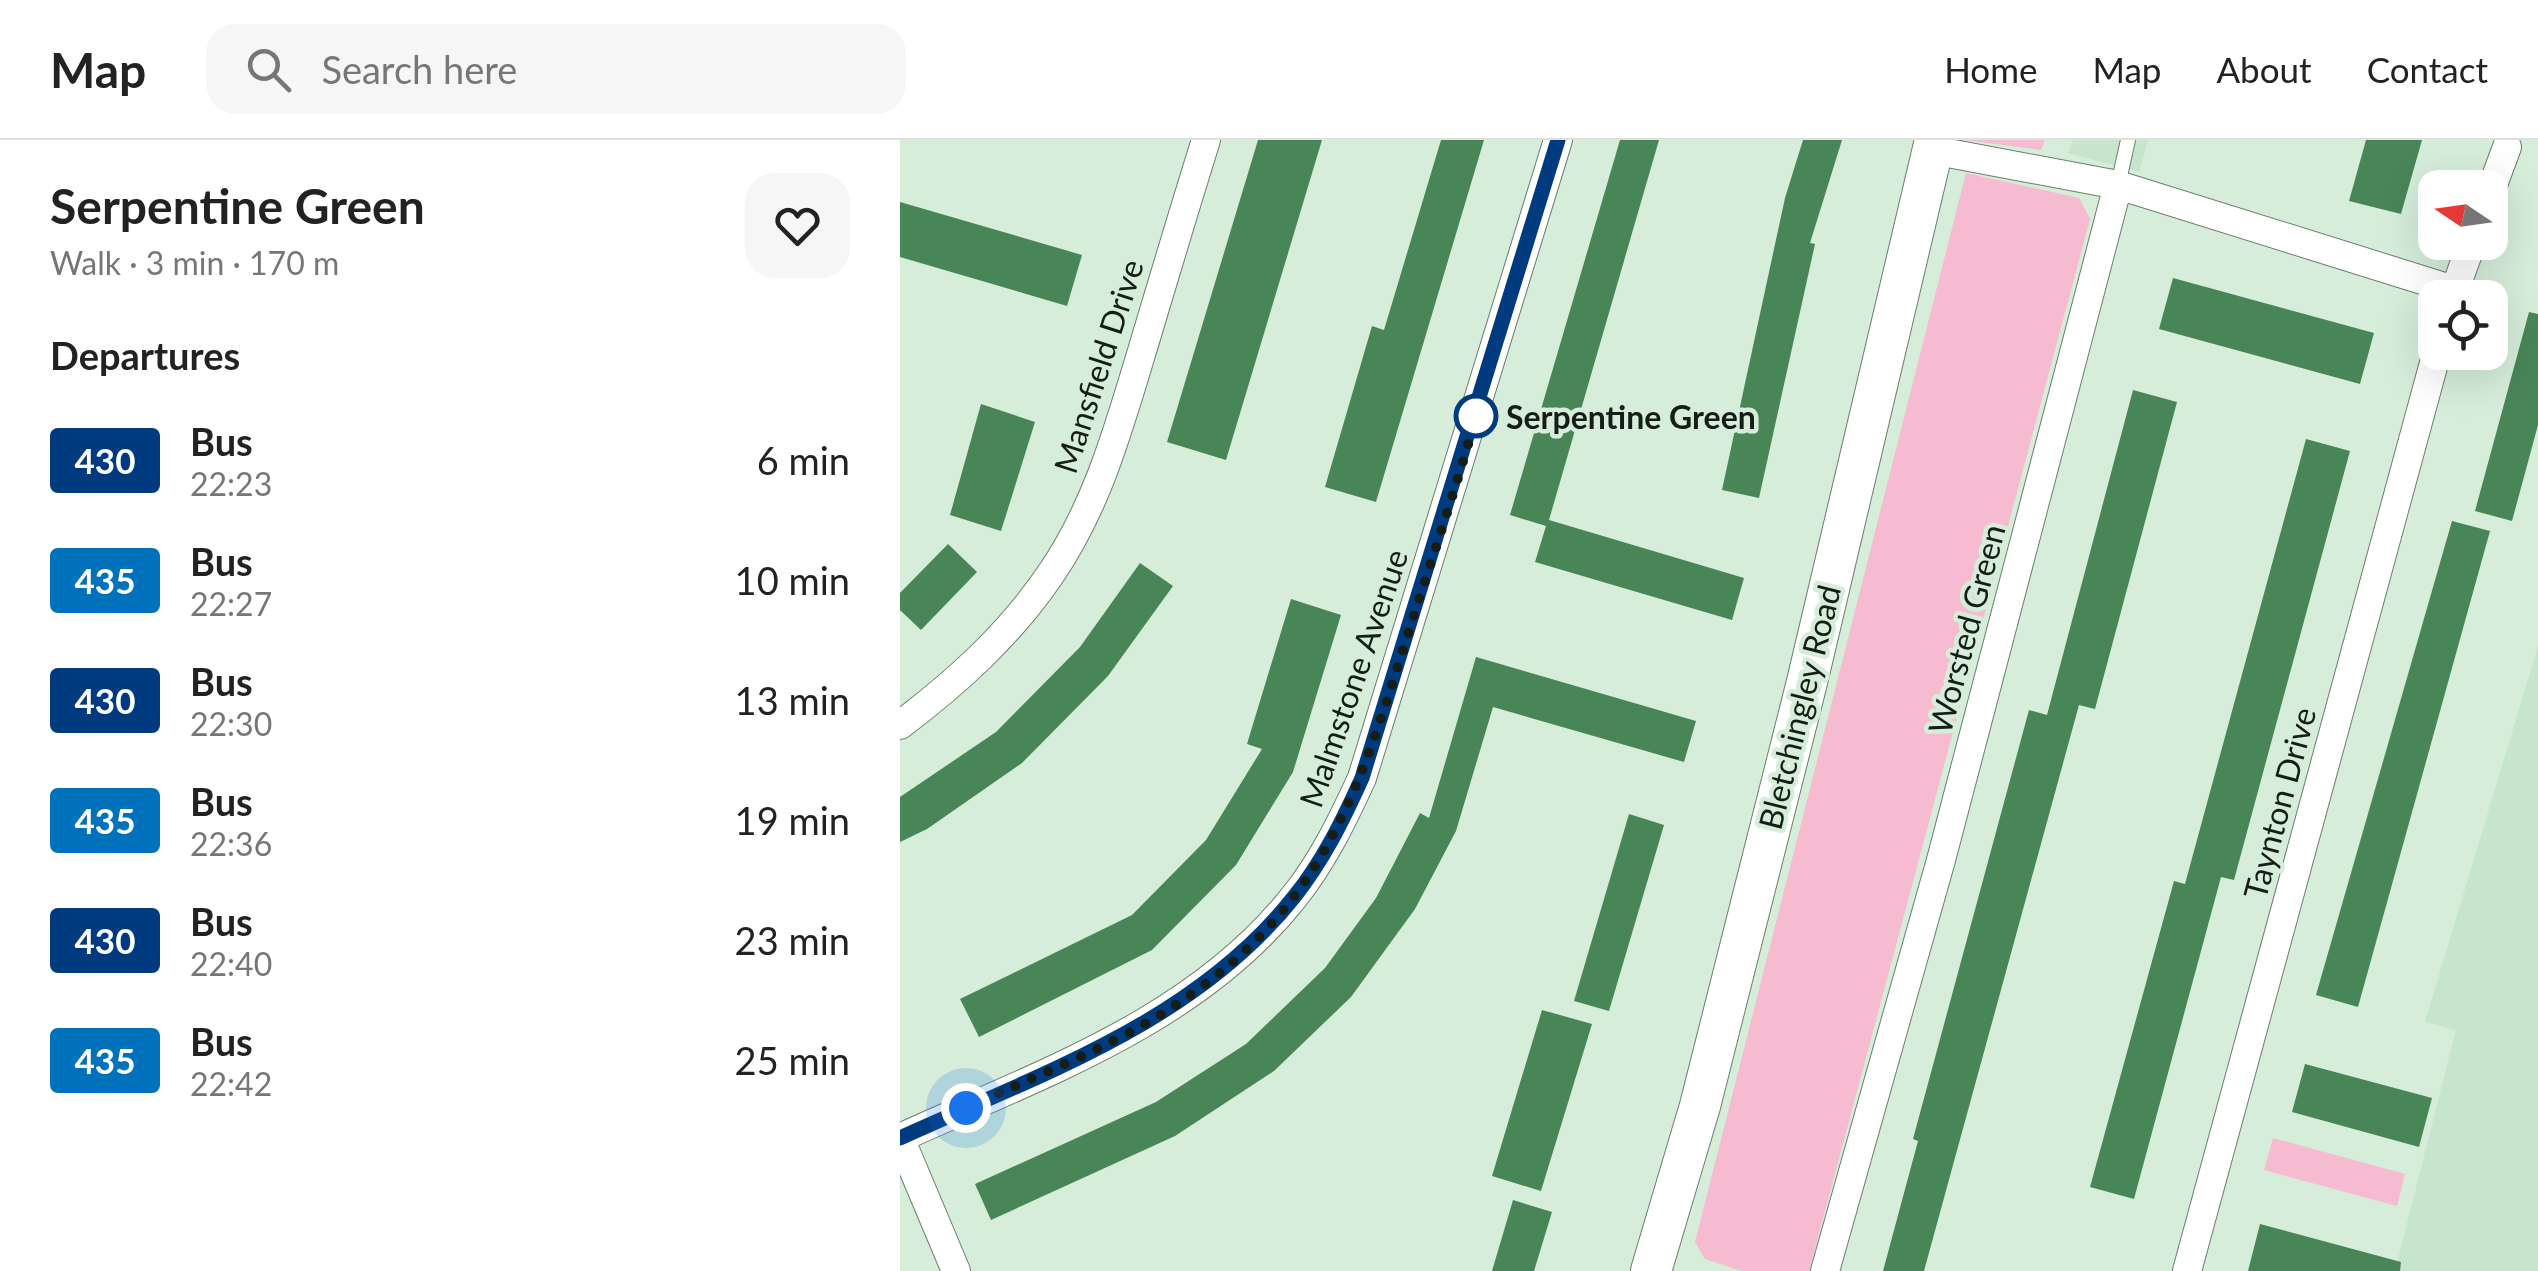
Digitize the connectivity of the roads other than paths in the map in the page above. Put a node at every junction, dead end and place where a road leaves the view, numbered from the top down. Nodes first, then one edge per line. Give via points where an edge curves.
1 (1206, 140) edge
2 (1558, 140) edge
3 (2128, 140) edge
4 (2508, 143) edge
5 (1934, 145) edge
6 (2498, 170) edge
7 (2118, 185) junction
8 (2418, 283) edge
9 (2432, 370) edge
10 (900, 726) edge
11 (900, 1138) edge
12 (1655, 1270) edge
13 (956, 1271) edge
14 (1825, 1271) edge
15 (2187, 1271) edge

1 - 10 street, Mansfield Drive via 1107,466 1076,531 1000,638
2 - 11 street, Malmstone Avenue via 1362,778 1335,836 1294,896 1197,991 1131,1032
3 - 7 lane
4 - 6 street
5 - 7 street
5 - 12 street, Bletchingley Road via 1808,682
7 - 8 street
7 - 14 street, Worsted Green via 1942,860
9 - 15 street, Taynton Drive
11 - 13 street

